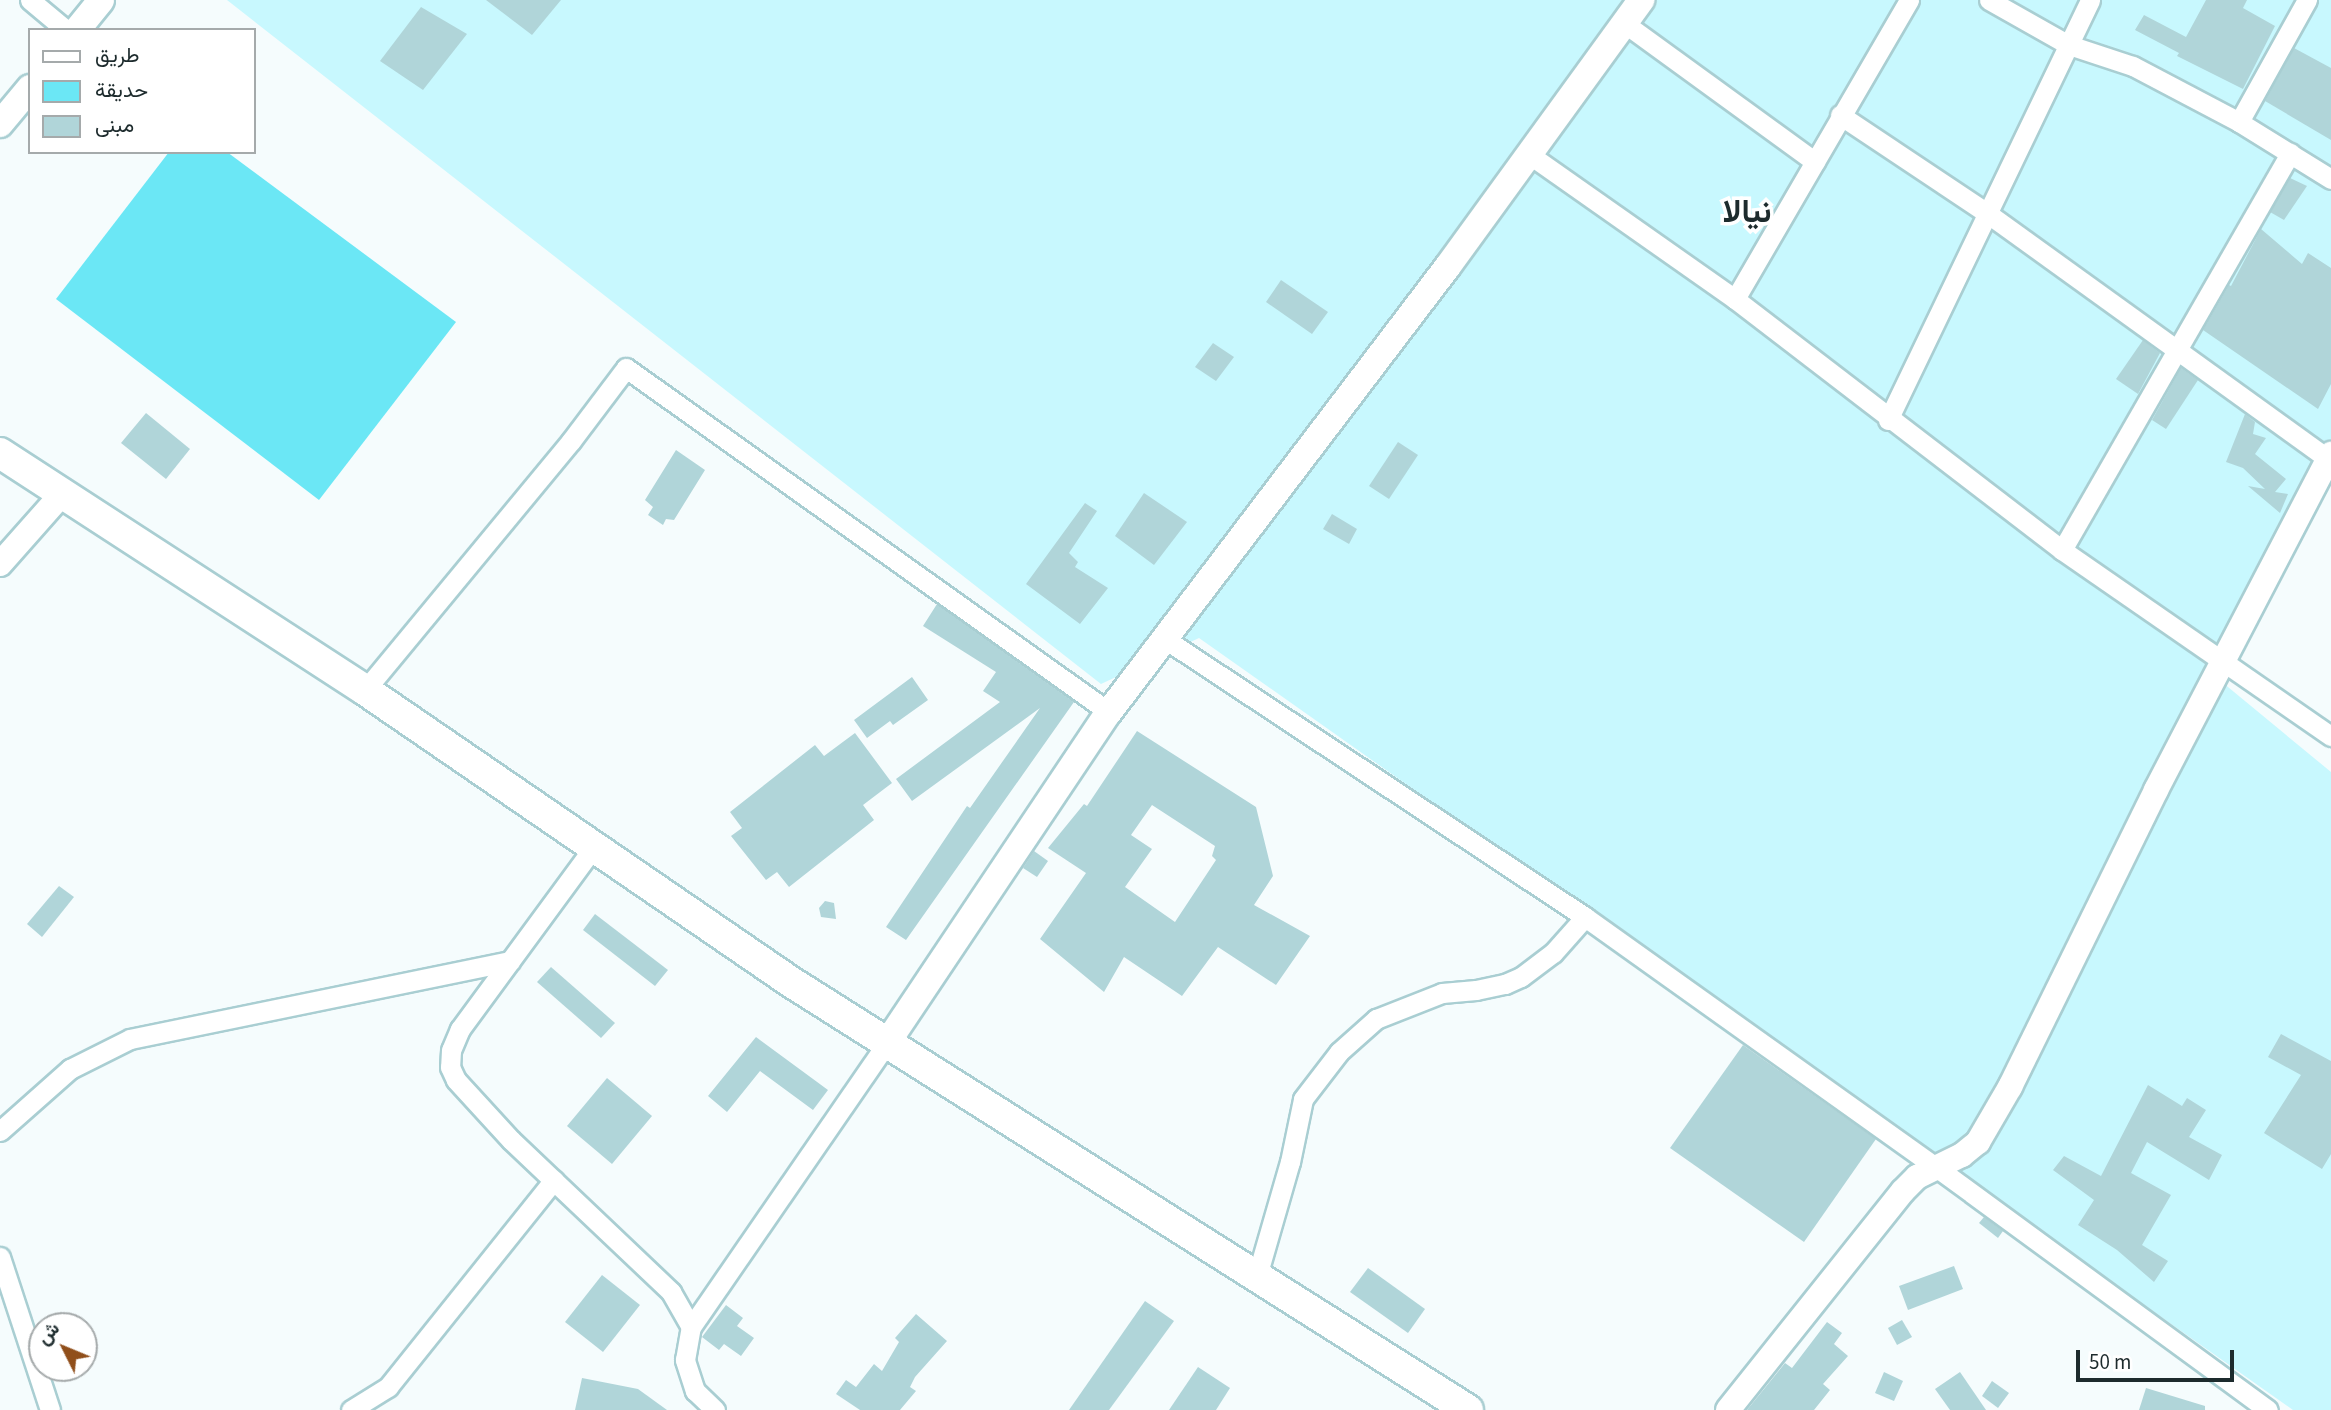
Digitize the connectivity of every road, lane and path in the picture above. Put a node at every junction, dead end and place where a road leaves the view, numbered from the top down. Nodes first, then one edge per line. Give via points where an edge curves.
1 (30, 0) edge
2 (102, 0) edge
3 (1641, 0) edge
4 (1909, 0) edge
5 (1989, 0) edge
6 (2090, 0) edge
7 (2307, 0) edge
8 (1624, 23) junction
9 (64, 28) edge
10 (79, 28) edge
11 (2069, 45) junction
12 (28, 90) edge
13 (1840, 115) junction
14 (2239, 122) junction
15 (0, 124) edge
16 (2290, 153) junction
17 (1530, 155) junction
18 (1815, 162) junction
19 (2331, 179) edge
20 (1987, 213) junction
21 (1735, 299) junction
22 (2177, 349) junction
23 (1888, 419) junction
24 (0, 453) edge
25 (2330, 458) edge
26 (62, 494) junction
27 (2062, 550) junction
28 (0, 564) edge
29 (1165, 639) junction
30 (2224, 660) junction
31 (365, 690) junction
32 (1109, 712) junction
33 (2331, 736) edge
34 (593, 848) junction
35 (1585, 917) junction
36 (510, 961) junction
37 (887, 1043) junction
38 (0, 1131) edge
39 (1936, 1167) junction
40 (554, 1180) junction
41 (0, 1257) edge
42 (1257, 1276) junction
43 (691, 1327) junction
44 (50, 1410) edge
45 (351, 1410) edge
46 (715, 1410) edge
47 (1468, 1410) edge
48 (1728, 1410) edge
49 (2268, 1410) edge

1 - 9 street
2 - 10 main road
3 - 8 main road
4 - 13 street
5 - 11 street
6 - 11 street
7 - 14 street
8 - 17 main road
8 - 18 street
11 - 14 street via 2133,66
11 - 20 street
12 - 15 main road
13 - 18 street
13 - 20 street
14 - 16 street
16 - 19 street
16 - 22 street
17 - 21 street
17 - 29 main road
18 - 21 street
20 - 22 street
20 - 23 street
21 - 23 street
22 - 25 street
22 - 27 street
23 - 27 street
24 - 26 main road
25 - 30 street
26 - 28 street
26 - 31 main road
27 - 30 street
29 - 32 main road
29 - 35 street
30 - 33 street
30 - 39 street via 2010,1087 1978,1142
31 - 32 street via 626,368
31 - 34 main road
32 - 37 main road
34 - 36 street
34 - 37 main road
35 - 39 street
35 - 42 street via 1553,953 1521,976 1505,984 1442,993 1376,1019 1339,1052 1303,1099
36 - 38 street via 130,1039 70,1069
36 - 40 street via 460,1030 450,1067 456,1080
37 - 42 main road
37 - 43 street
39 - 48 street via 1903,1191
39 - 49 street
40 - 43 street via 671,1292
40 - 45 street via 388,1387
41 - 44 street
42 - 47 main road
43 - 46 street via 685,1360 695,1391

